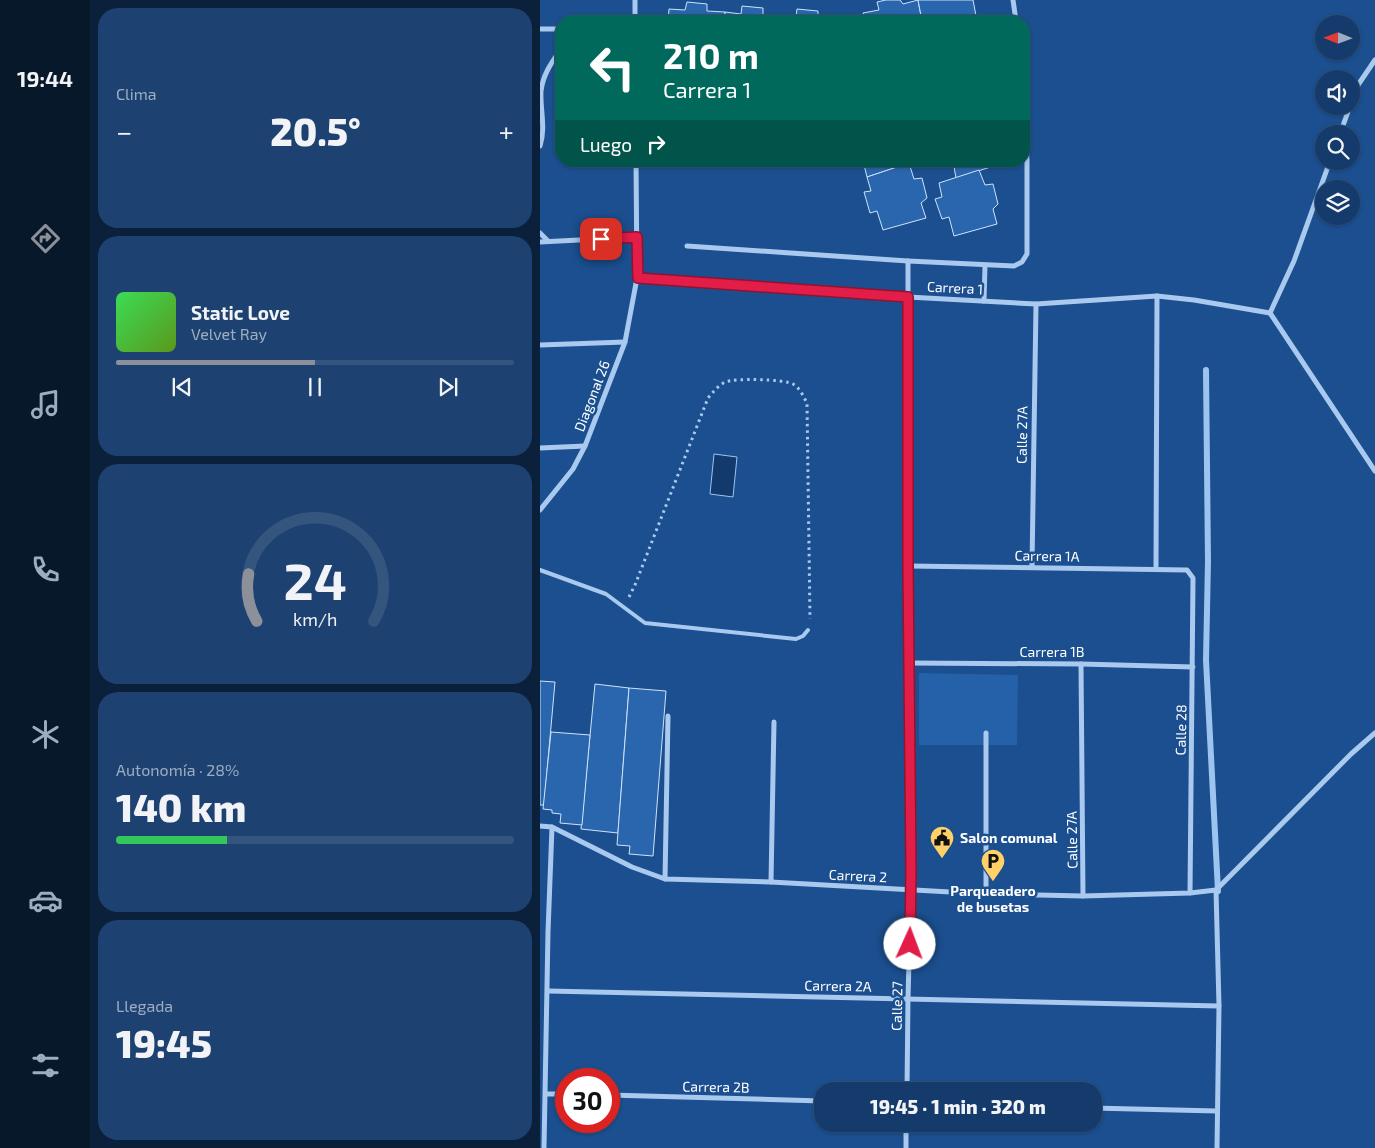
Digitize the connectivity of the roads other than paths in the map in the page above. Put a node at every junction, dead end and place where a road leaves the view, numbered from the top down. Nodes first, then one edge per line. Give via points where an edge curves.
1 (634, 0) edge
2 (1013, 0) edge
3 (635, 15) edge
4 (1015, 15) edge
5 (540, 29) edge
6 (555, 29) edge
7 (555, 57) edge
8 (1375, 60) edge
9 (1360, 82) edge
10 (540, 146) edge
11 (636, 167) edge
12 (1027, 167) edge
13 (1327, 170) edge
14 (540, 233) edge
15 (637, 237) junction
16 (548, 241) junction
17 (540, 242) edge
18 (687, 246) dead end
19 (908, 261) junction
20 (985, 266) junction
21 (638, 278) junction
22 (1157, 296) junction
23 (908, 297) junction
24 (984, 301) junction
25 (1036, 304) junction
26 (1270, 313) junction
27 (625, 342) junction
28 (540, 345) edge
29 (585, 446) junction
30 (540, 448) edge
31 (1375, 471) edge
32 (540, 510) edge
33 (908, 566) junction
34 (1032, 567) junction
35 (1156, 568) junction
36 (540, 570) edge
37 (1186, 570) joint
38 (808, 630) road end
39 (910, 663) junction
40 (1081, 664) junction
41 (1193, 667) junction
42 (668, 716) dead end
43 (774, 722) dead end
44 (986, 733) dead end
45 (1375, 733) edge
46 (540, 826) edge
47 (552, 827) junction
48 (665, 879) junction
49 (771, 882) junction
50 (911, 890) junction
51 (1216, 890) junction
52 (1190, 893) junction
53 (986, 894) junction
54 (1083, 896) junction
55 (540, 931) edge
56 (548, 932) junction
57 (548, 991) junction
58 (908, 998) junction
59 (1219, 1006) junction
60 (540, 1032) edge
61 (546, 1033) junction
62 (907, 1082) edge
63 (546, 1094) junction
64 (555, 1094) edge
65 (620, 1095) edge
66 (814, 1101) edge
67 (1102, 1108) edge
68 (1217, 1111) junction
69 (543, 1131) edge
70 (906, 1132) edge
71 (544, 1148) edge
72 (906, 1148) edge
73 (1217, 1148) edge

1 - 3 street
2 - 4 street
5 - 6 street
7 - 10 street via 547,70 541,91 543,138
8 - 9 street
11 - 15 street, Diagonal 26
12 - 20 street via 1027,254 1014,266
13 - 26 street via 1294,262
14 - 16 street
15 - 16 street
15 - 21 street, Diagonal 26
16 - 17 street
18 - 19 street
19 - 20 street
19 - 23 street, Calle 27
20 - 24 street
21 - 23 street, Carrera 1
21 - 27 street, Diagonal 26
22 - 25 street, Carrera 1
22 - 26 street, Carrera 1
22 - 35 street
23 - 24 street, Carrera 1
23 - 33 street, Calle 27
24 - 25 street, Carrera 1
25 - 34 street, Calle 27A
26 - 31 street
27 - 28 street
27 - 29 street, Diagonal 26
29 - 30 street
29 - 32 street, Diagonal 26 via 573,469
33 - 34 street, Carrera 1A
33 - 39 street, Calle 27
34 - 35 street, Carrera 1A
35 - 37 street, Carrera 1A
36 - 38 lane via 606,594 645,623 796,639
37 - 41 street, Calle 28 via 1193,578
39 - 40 street, Carrera 1B
39 - 50 street, Calle 27
40 - 41 street, Carrera 1B
40 - 54 street, Calle 27A
41 - 52 street, Calle 28
42 - 48 street
43 - 49 street
44 - 53 street
45 - 51 street
46 - 47 street, Carrera 2
47 - 48 street, Carrera 2 via 632,867
47 - 56 street
48 - 49 street, Carrera 2
49 - 50 street, Carrera 2
50 - 53 street, Carrera 2
50 - 58 street, Calle 27
51 - 52 street, Carrera 2
51 - 59 street
52 - 54 street, Carrera 2
53 - 54 street, Carrera 2
55 - 56 street
56 - 57 street
57 - 58 street, Carrera 2A
57 - 61 street
58 - 59 street, Carrera 2A
58 - 62 street, Calle 27
59 - 68 street
60 - 61 street
61 - 63 street
63 - 64 street
63 - 69 street
65 - 66 street, Carrera 2B
67 - 68 street
68 - 73 street
69 - 71 street
70 - 72 street

